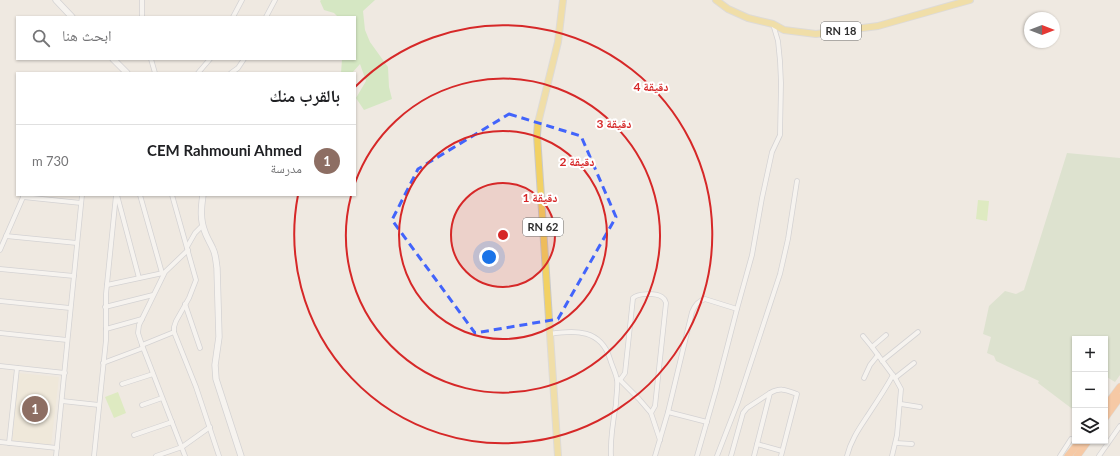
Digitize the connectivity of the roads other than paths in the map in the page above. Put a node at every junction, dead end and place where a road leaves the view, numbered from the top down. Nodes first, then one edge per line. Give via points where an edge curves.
1 (56, 0) edge
2 (142, 0) edge
3 (242, 0) edge
4 (275, 0) edge
5 (563, 0) edge
6 (716, 0) edge
7 (970, 0) edge
8 (71, 16) edge
9 (142, 16) edge
10 (234, 16) edge
11 (267, 16) edge
12 (773, 24) junction
13 (114, 60) edge
14 (151, 60) edge
15 (209, 60) edge
16 (244, 60) edge
17 (126, 72) edge
18 (155, 72) edge
19 (199, 72) edge
20 (232, 72) edge
21 (797, 180) dead end
22 (23, 196) edge
23 (82, 196) edge
24 (117, 196) edge
25 (117, 196) edge
26 (140, 196) edge
27 (172, 196) edge
28 (203, 196) edge
29 (81, 202) junction
30 (203, 225) junction
31 (6, 236) junction
32 (77, 243) junction
33 (188, 248) junction
34 (0, 250) edge
35 (0, 269) edge
36 (163, 273) junction
37 (74, 276) junction
38 (139, 278) junction
39 (107, 285) junction
40 (154, 295) junction
41 (0, 301) edge
42 (185, 304) junction
43 (105, 307) junction
44 (70, 308) junction
45 (737, 309) junction
46 (142, 319) junction
47 (106, 329) junction
48 (174, 332) junction
49 (918, 332) dead end
50 (0, 333) edge
51 (550, 334) junction
52 (886, 335) dead end
53 (863, 336) dead end
54 (67, 340) junction
55 (142, 346) junction
56 (872, 347) junction
57 (200, 348) dead end
58 (878, 355) junction
59 (882, 361) junction
60 (104, 363) junction
61 (914, 363) dead end
62 (0, 366) edge
63 (17, 368) junction
64 (65, 373) junction
65 (153, 374) junction
66 (894, 376) junction
67 (864, 378) dead end
68 (618, 380) junction
69 (122, 384) dead end
70 (1120, 387) edge
71 (770, 394) junction
72 (162, 398) junction
73 (1120, 398) edge
74 (62, 401) junction
75 (1108, 403) edge
76 (99, 404) junction
77 (901, 404) junction
78 (142, 405) dead end
79 (920, 407) dead end
80 (668, 412) junction
81 (651, 413) junction
82 (1108, 414) edge
83 (172, 422) junction
84 (707, 422) junction
85 (1120, 426) edge
86 (210, 427) junction
87 (1115, 432) junction
88 (134, 435) dead end
89 (1120, 435) edge
90 (1071, 439) dead end
91 (660, 440) junction
92 (0, 442) edge
93 (9, 443) junction
94 (896, 443) junction
95 (757, 444) junction
96 (912, 444) dead end
97 (1078, 444) edge
98 (1086, 444) edge
99 (182, 447) junction
100 (57, 448) junction
101 (782, 451) junction
102 (56, 456) edge
103 (94, 456) edge
104 (156, 456) edge
105 (185, 456) edge
106 (219, 456) edge
107 (241, 456) edge
108 (558, 456) edge
109 (611, 456) edge
110 (655, 456) edge
111 (697, 456) edge
112 (717, 456) edge
113 (730, 456) edge
114 (754, 456) edge
115 (781, 456) edge
116 (847, 456) edge
117 (892, 456) edge
118 (1060, 456) edge
119 (1068, 456) edge
120 (1077, 456) edge
121 (1098, 456) edge

1 - 8 street
2 - 9 street
3 - 10 street
4 - 11 street
5 - 51 main road, RN 62 via 558,42 537,135
6 - 12 main road, RN 18 via 748,18
7 - 12 main road, RN 18 via 878,26 828,33 784,30
12 - 45 street via 780,62 780,135 772,152 754,248
13 - 17 street
14 - 18 street
15 - 19 street
16 - 20 street
21 - 112 street via 780,274 738,402
22 - 29 street
22 - 31 street
23 - 29 street
24 - 38 street
25 - 39 street
26 - 36 street
27 - 33 street
28 - 30 street
29 - 32 street
30 - 33 street via 195,233
30 - 107 street via 214,250 217,268 219,331 216,379
31 - 32 street
31 - 34 street
32 - 37 street
33 - 36 street
33 - 42 street via 196,282
35 - 37 street
36 - 38 street
36 - 40 street
37 - 44 street
38 - 39 street
39 - 43 street
40 - 43 street
40 - 46 street
41 - 44 street
42 - 48 street via 176,321
42 - 57 street
43 - 47 street
44 - 54 street
45 - 80 street via 705,299 695,305
45 - 84 street
46 - 47 street
46 - 55 street via 138,330
47 - 60 street
48 - 55 street
48 - 86 street
49 - 59 street
50 - 54 street
51 - 68 street via 576,332 597,338 606,349
51 - 108 main road, RN 62
52 - 56 street
53 - 56 street
54 - 64 street
55 - 60 street
55 - 65 street
56 - 58 street
58 - 59 street
58 - 67 street
59 - 66 street
60 - 76 street
61 - 66 street
62 - 63 street
63 - 64 street
63 - 93 street
64 - 74 street
65 - 69 street
65 - 72 street
66 - 77 street via 901,389
66 - 116 street via 855,434
68 - 81 street
68 - 81 street via 625,373 633,298 640,294 664,298 666,303 655,406
68 - 109 street
70 - 75 highway
71 - 95 street
71 - 101 street via 782,389 797,394
71 - 113 street via 743,413
72 - 78 street
72 - 83 street
73 - 82 highway
74 - 76 street
74 - 100 street
76 - 103 street
77 - 79 street
77 - 94 street
80 - 84 street
80 - 91 street
81 - 91 street
83 - 88 street
83 - 99 street
84 - 111 street
85 - 87 street
86 - 99 street
86 - 106 street
87 - 89 street
87 - 121 street
90 - 118 street
91 - 110 street
92 - 93 street
93 - 100 street
94 - 96 street
94 - 117 street
95 - 101 street
95 - 114 street
97 - 119 highway
98 - 120 highway
99 - 104 street
99 - 105 street
100 - 102 street
101 - 115 street

